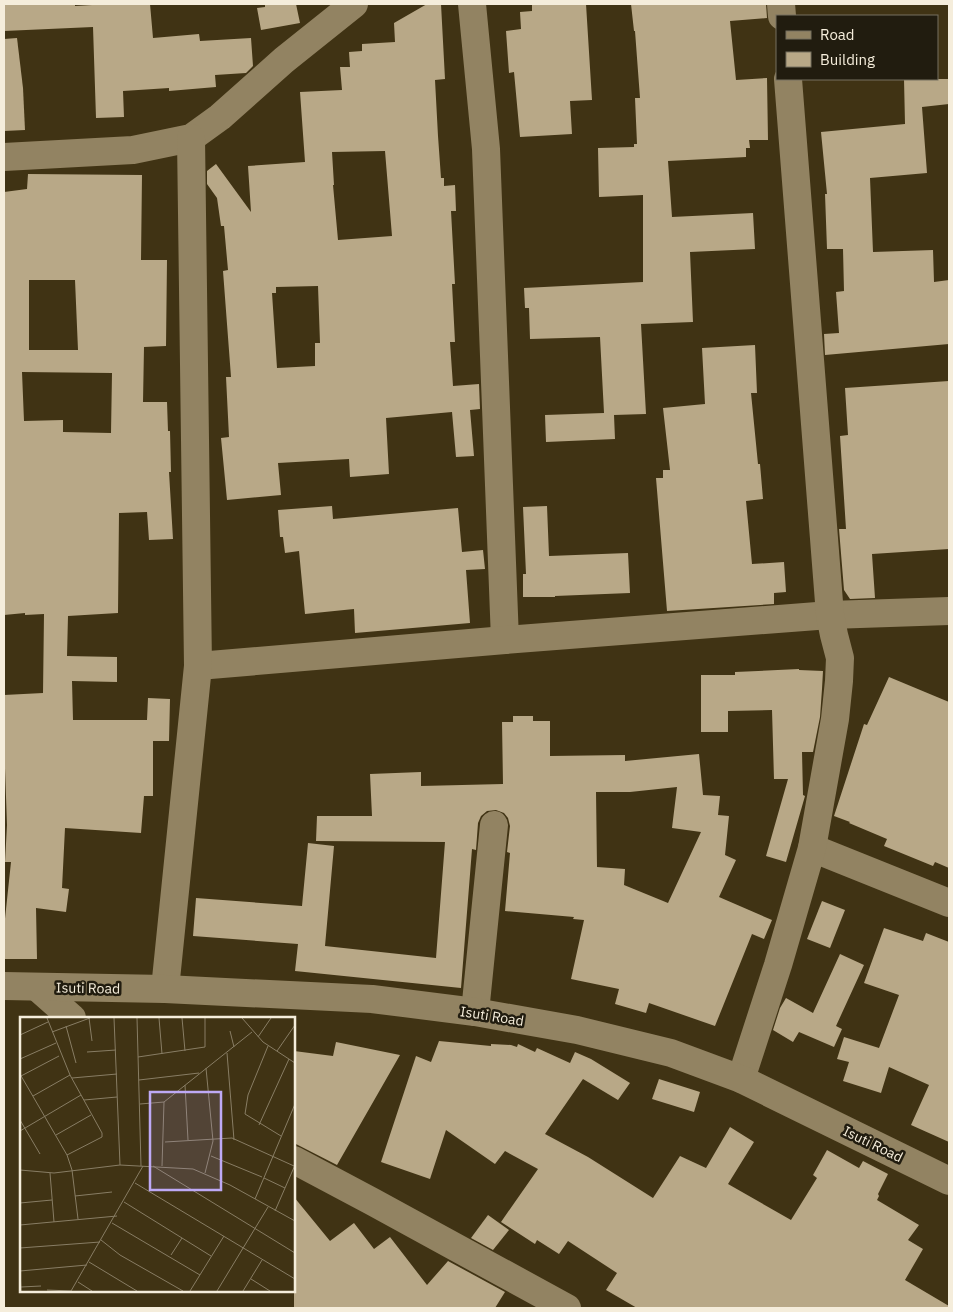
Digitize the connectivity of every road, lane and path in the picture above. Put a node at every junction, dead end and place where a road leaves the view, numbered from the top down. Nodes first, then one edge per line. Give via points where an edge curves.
1 (354, 4) edge
2 (472, 4) edge
3 (788, 80) edge
4 (191, 138) junction
5 (4, 157) edge
6 (949, 611) edge
7 (830, 615) junction
8 (504, 640) junction
9 (198, 666) junction
10 (494, 825) dead end
11 (812, 848) junction
12 (949, 902) edge
13 (4, 986) edge
14 (38, 988) junction
15 (165, 989) junction
16 (475, 1012) junction
17 (71, 1017) edge
18 (741, 1079) junction
19 (295, 1161) edge
20 (949, 1181) edge
21 (567, 1308) edge

1 - 4 street
2 - 8 street via 486,149
3 - 7 street
4 - 5 street via 133,150
4 - 9 street
6 - 7 street
7 - 8 street
7 - 11 street via 840,658 839,681
8 - 9 street
9 - 15 street
10 - 16 street
11 - 12 street
11 - 18 street
13 - 14 street, Isuti Road
14 - 15 street, Isuti Road
14 - 17 street
15 - 16 street, Isuti Road via 372,999
16 - 18 street, Isuti Road via 578,1030 671,1052
18 - 20 street, Isuti Road
19 - 21 street

